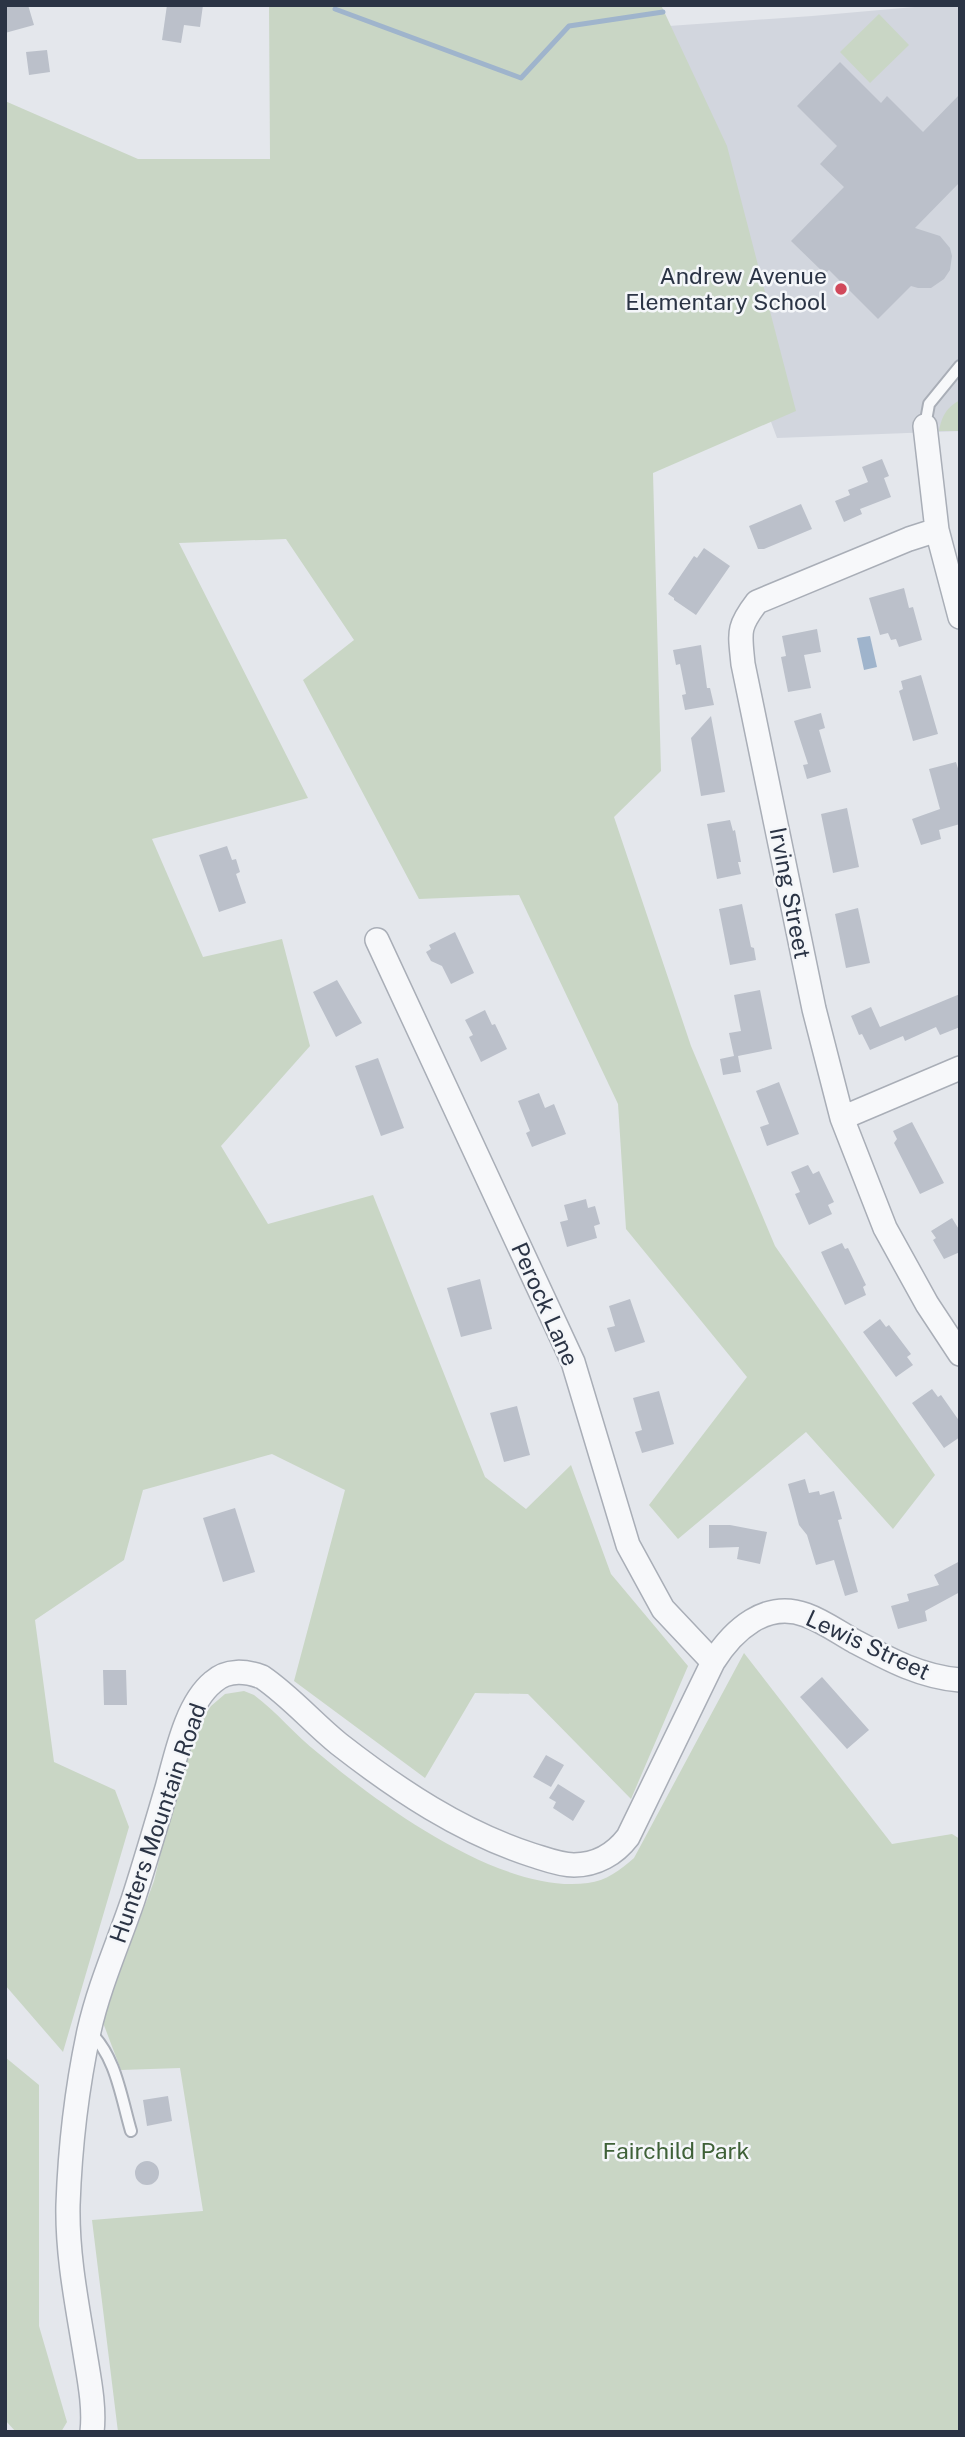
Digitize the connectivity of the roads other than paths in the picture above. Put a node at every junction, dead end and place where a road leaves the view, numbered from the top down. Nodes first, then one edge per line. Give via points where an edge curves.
1 (960, 366) edge
2 (925, 426) joint
3 (937, 530) junction
4 (960, 617) edge
5 (377, 940) dead end
6 (960, 1068) edge
7 (842, 1118) junction
8 (960, 1354) edge
9 (713, 1662) junction
10 (960, 1680) edge
11 (89, 2031) junction
12 (131, 2132) dead end
13 (92, 2432) edge

1 - 2 lane via 929,404
2 - 3 street
3 - 4 street
3 - 7 street, Irving Street via 757,602 743,620 743,664 814,1009
5 - 9 street, Perock Lane via 573,1362 628,1545 663,1609
6 - 7 street
7 - 8 street, Irving Street via 885,1228
9 - 10 street, Lewis Street via 723,1646 755,1618 789,1611 816,1619 917,1672
9 - 11 street, Hunters Mountain Road via 628,1837 601,1860 574,1865 505,1846 425,1805 339,1744 262,1678 238,1672 213,1681 192,1709 179,1745
11 - 12 lane via 109,2056
11 - 13 street, Hunters Mountain Road via 68,2207

